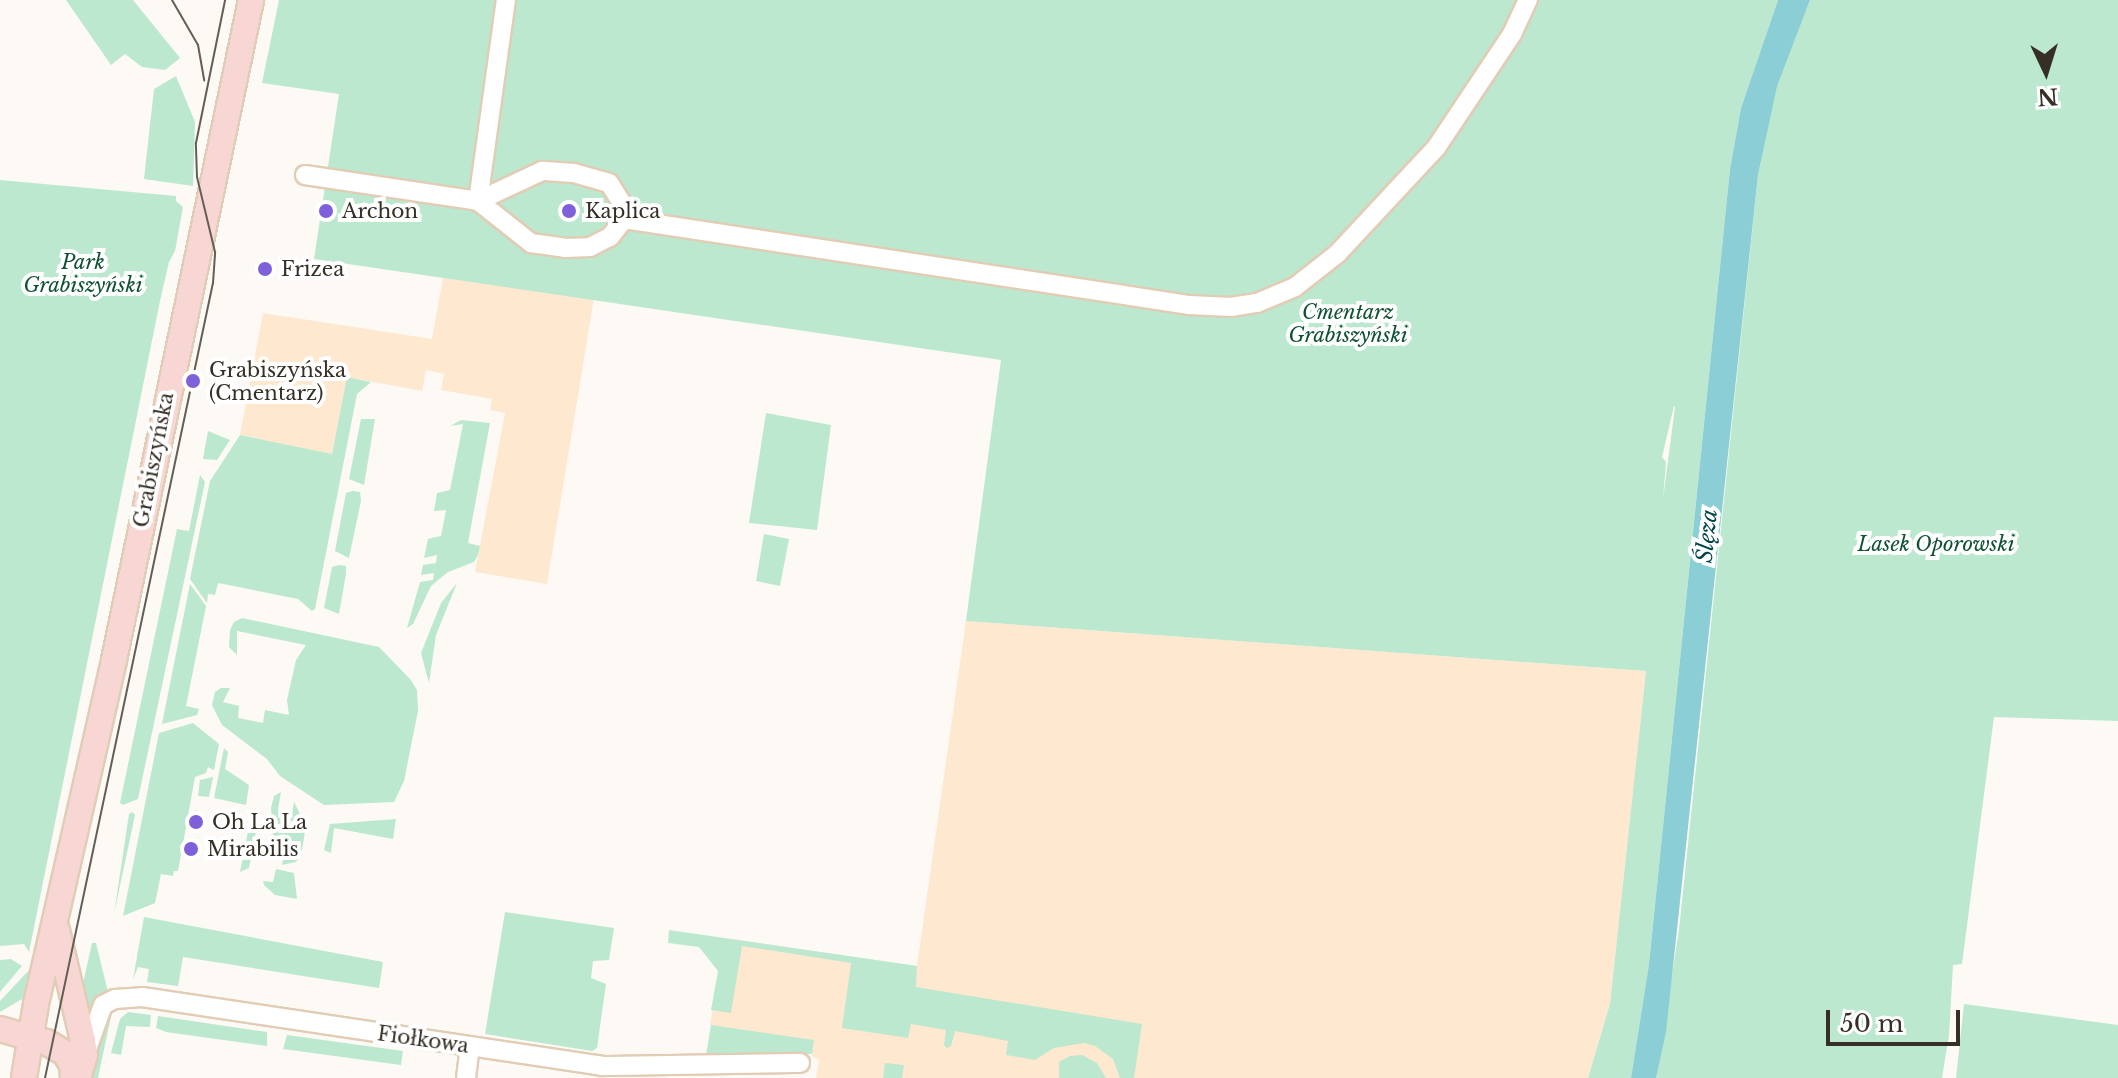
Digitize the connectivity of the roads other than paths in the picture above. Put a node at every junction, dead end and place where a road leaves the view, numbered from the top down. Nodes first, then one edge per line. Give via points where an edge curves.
1 (251, 0) edge
2 (506, 0) edge
3 (1528, 0) edge
4 (305, 175) dead end
5 (478, 201) junction
6 (624, 219) junction
7 (56, 920) junction
8 (0, 1029) edge
9 (31, 1036) junction
10 (470, 1047) junction
11 (800, 1063) dead end
12 (78, 1070) edge
13 (24, 1078) edge
14 (466, 1078) edge

1 - 7 main road, Grabiszyńska
2 - 5 street
3 - 6 street via 1512,34 1436,148 1337,254 1295,287 1257,303 1189,305
4 - 5 street
5 - 6 street via 531,243 565,248 590,247 610,237
5 - 6 street via 542,171 573,173 609,183 623,205
7 - 9 main road, Grabiszyńska
7 - 12 main road, Grabiszyńska
8 - 9 main road
9 - 12 main road via 65,1053
9 - 13 main road, Grabiszyńska
10 - 11 street, Fiołkowa via 602,1066
10 - 12 street, Fiołkowa via 128,997 103,1005
10 - 14 street

